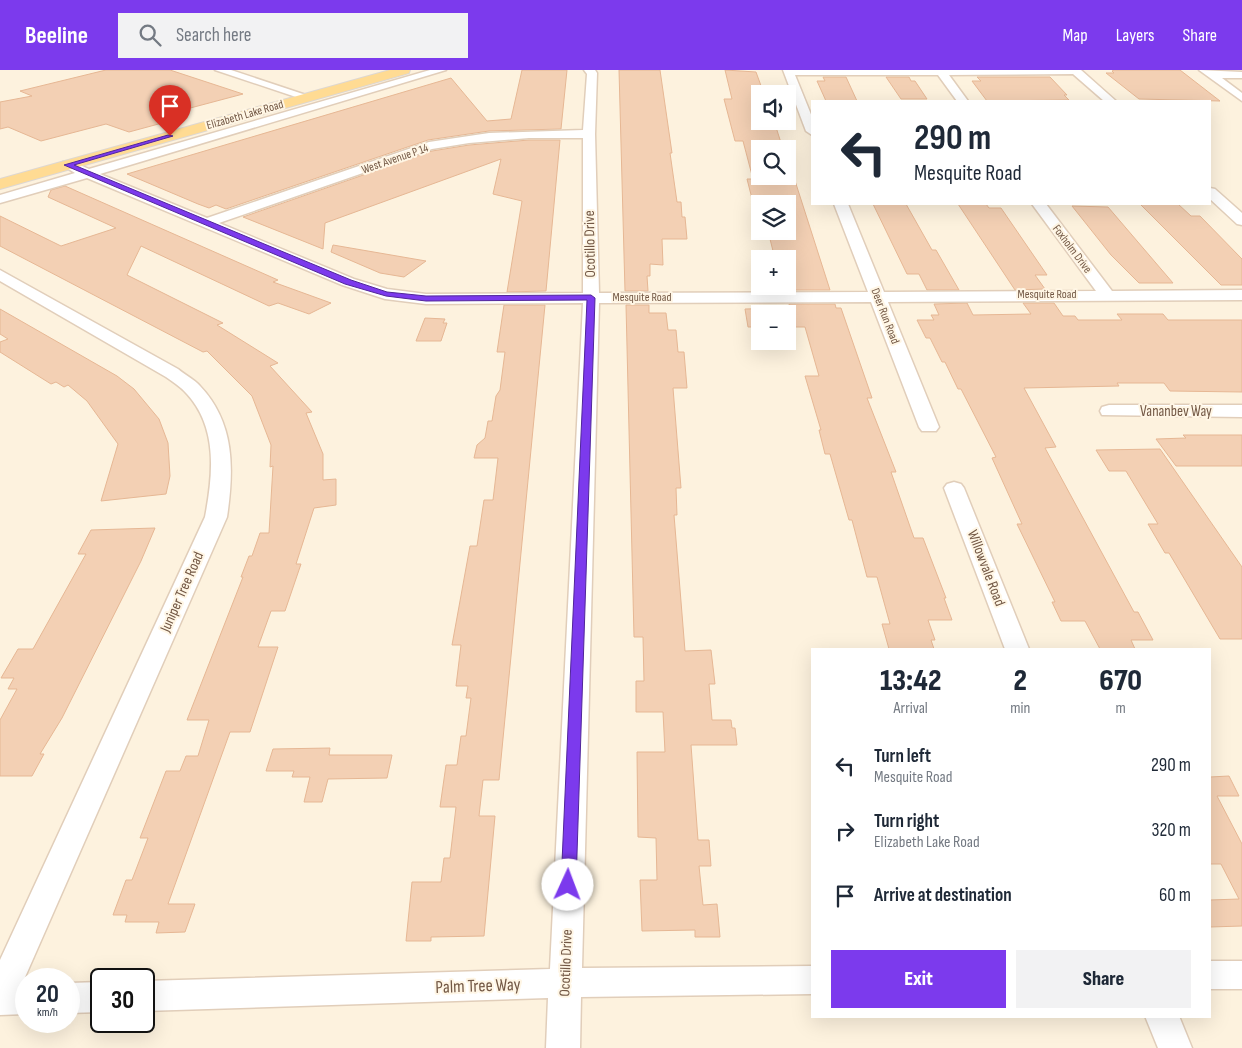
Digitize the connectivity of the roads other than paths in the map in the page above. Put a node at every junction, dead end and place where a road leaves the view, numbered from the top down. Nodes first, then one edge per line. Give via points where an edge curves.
1 (220, 70) edge
2 (264, 70) edge
3 (404, 70) edge
4 (441, 70) edge
5 (589, 70) edge
6 (789, 71) edge
7 (940, 71) edge
8 (1076, 71) edge
9 (1207, 73) edge
10 (1242, 75) edge
11 (240, 76) junction
12 (306, 98) junction
13 (1242, 98) edge
14 (962, 100) edge
15 (1109, 100) edge
16 (811, 128) edge
17 (589, 134) junction
18 (68, 165) junction
19 (89, 174) junction
20 (0, 184) edge
21 (1211, 193) edge
22 (0, 199) edge
23 (841, 205) edge
24 (1040, 205) edge
25 (1242, 220) edge
26 (208, 222) junction
27 (0, 274) edge
28 (1106, 294) junction
29 (877, 295) junction
30 (1242, 295) edge
31 (591, 298) junction
32 (1110, 411) dead end
33 (1242, 411) edge
34 (929, 427) dead end
35 (954, 488) dead end
36 (1017, 648) edge
37 (1211, 975) edge
38 (1242, 975) edge
39 (811, 980) edge
40 (565, 983) junction
41 (0, 996) edge
42 (155, 996) edge
43 (15, 999) edge
44 (0, 1000) edge
45 (1163, 1018) edge
46 (563, 1048) edge
47 (1175, 1048) edge

1 - 11 street
2 - 11 street
3 - 12 main road, Elizabeth Lake Road
4 - 19 street
5 - 17 street, Ocotillo Drive via 592,73
6 - 7 street
6 - 16 street
7 - 8 street
7 - 14 street
8 - 15 street
9 - 10 street
9 - 13 street
11 - 12 street
12 - 18 main road, Elizabeth Lake Road
17 - 26 street, West Avenue P 14 via 508,134 429,146
17 - 31 street, Ocotillo Drive
18 - 19 street, Mesquite Road
18 - 20 main road, Elizabeth Lake Road
19 - 22 street
19 - 26 street, Mesquite Road
21 - 25 street
23 - 29 street, Deer Run Road
24 - 28 street, Foxholm Drive
26 - 31 street, Mesquite Road via 348,282 386,294 426,299
27 - 41 street, Juniper Tree Road via 172,373 194,390 210,412 221,447 222,481 216,517
28 - 29 street, Mesquite Road
28 - 30 street, Mesquite Road
29 - 31 street, Mesquite Road
29 - 34 street, Deer Run Road
31 - 40 street, Ocotillo Drive
32 - 33 street, Vananbev Way
35 - 36 street, Willowvale Road
37 - 38 street
39 - 40 street, Palm Tree Way
40 - 42 street, Palm Tree Way
40 - 46 street, Ocotillo Drive
43 - 44 street
45 - 47 street

